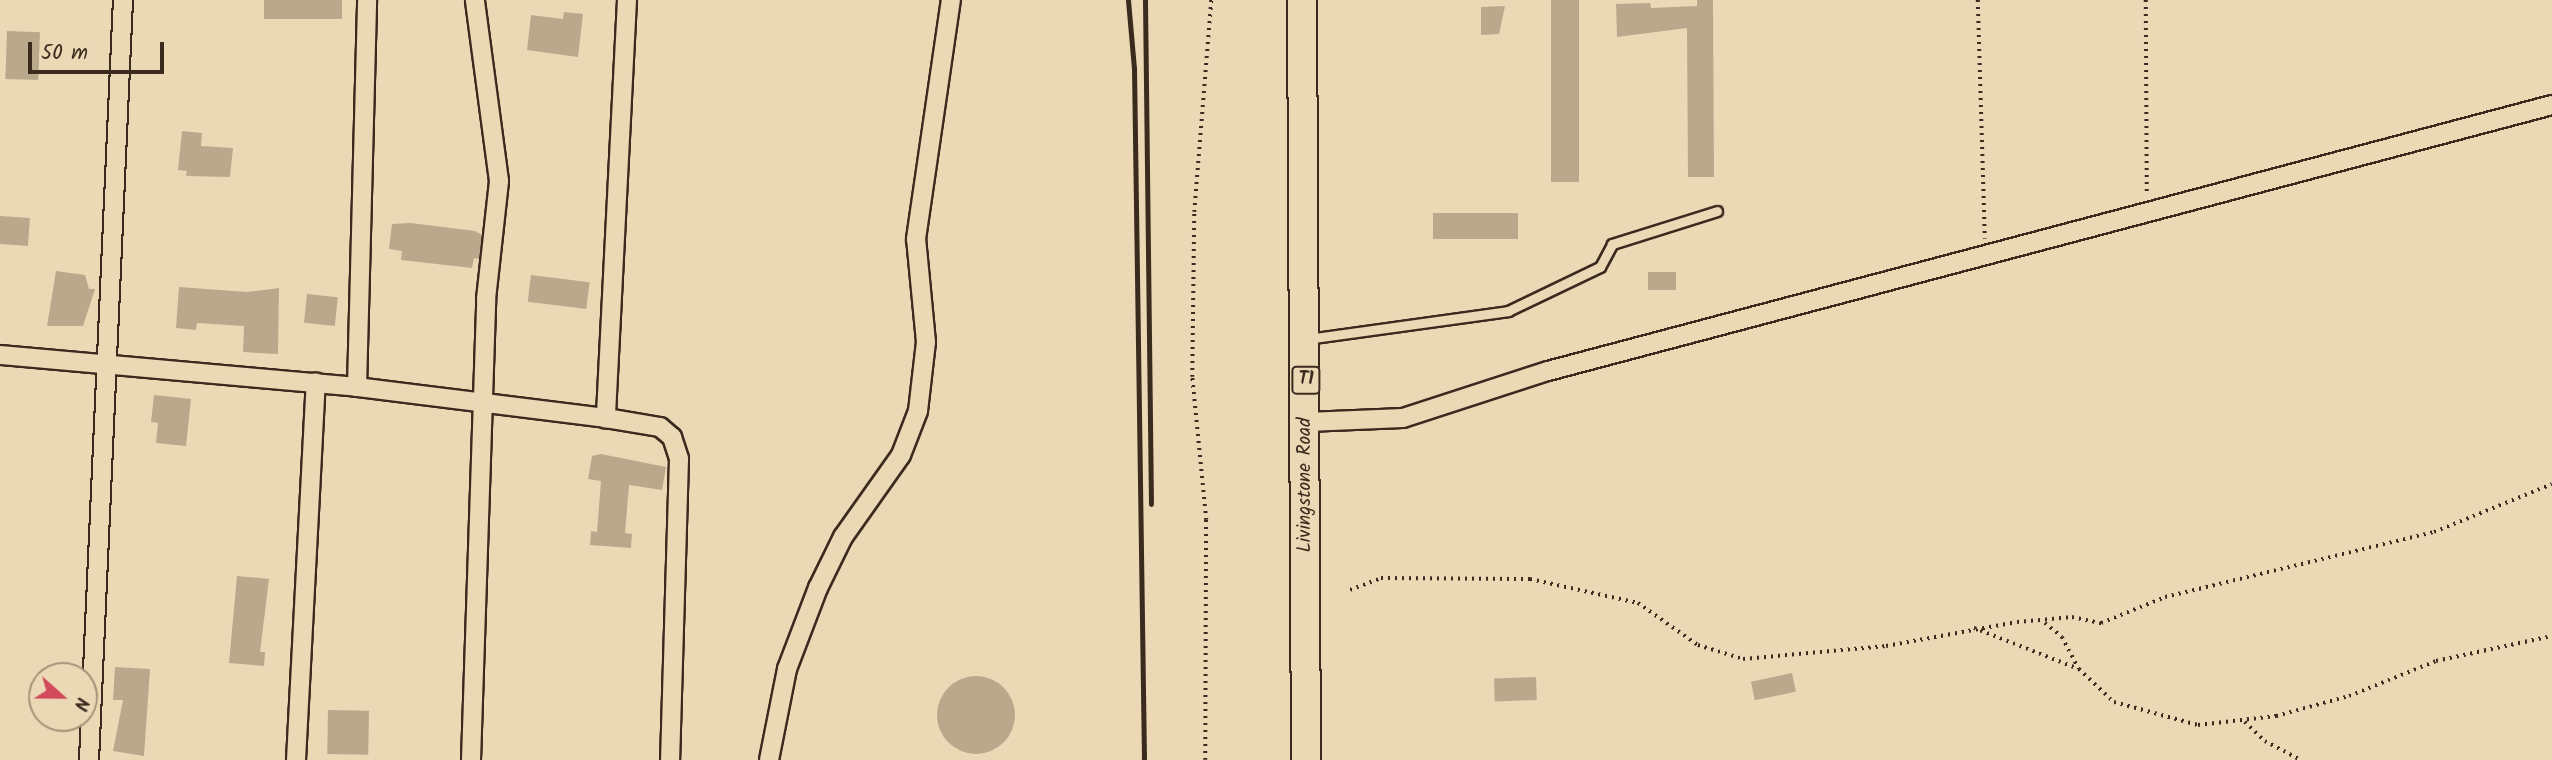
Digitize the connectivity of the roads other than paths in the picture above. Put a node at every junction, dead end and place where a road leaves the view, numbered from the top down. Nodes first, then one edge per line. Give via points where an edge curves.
1 (123, 0) edge
2 (367, 0) edge
3 (475, 0) edge
4 (628, 0) edge
5 (951, 0) edge
6 (1302, 0) edge
7 (2552, 105) edge
8 (1717, 211) dead end
9 (1305, 339) junction
10 (0, 355) edge
11 (105, 366) junction
12 (316, 383) junction
13 (357, 387) junction
14 (481, 405) junction
15 (606, 418) junction
16 (1307, 422) junction
17 (89, 760) edge
18 (296, 760) edge
19 (471, 760) edge
20 (670, 760) edge
21 (769, 760) edge
22 (1306, 760) edge

1 - 11 street
2 - 13 street
3 - 14 street via 499,157
4 - 15 street
5 - 21 street via 916,239 926,342 918,411 901,455 843,537 813,601 787,669
6 - 9 highway, Livingstone Road / T1
7 - 16 street via 1548,371 1403,418
8 - 9 lane via 1612,244 1600,267 1571,285 1508,311
9 - 16 highway, Livingstone Road / T1
10 - 11 street
11 - 12 street
11 - 17 street
12 - 13 street
12 - 18 street
13 - 14 street
14 - 15 street
14 - 19 street
15 - 20 street via 660,427 672,437 679,459
16 - 22 highway, Livingstone Road / T1

